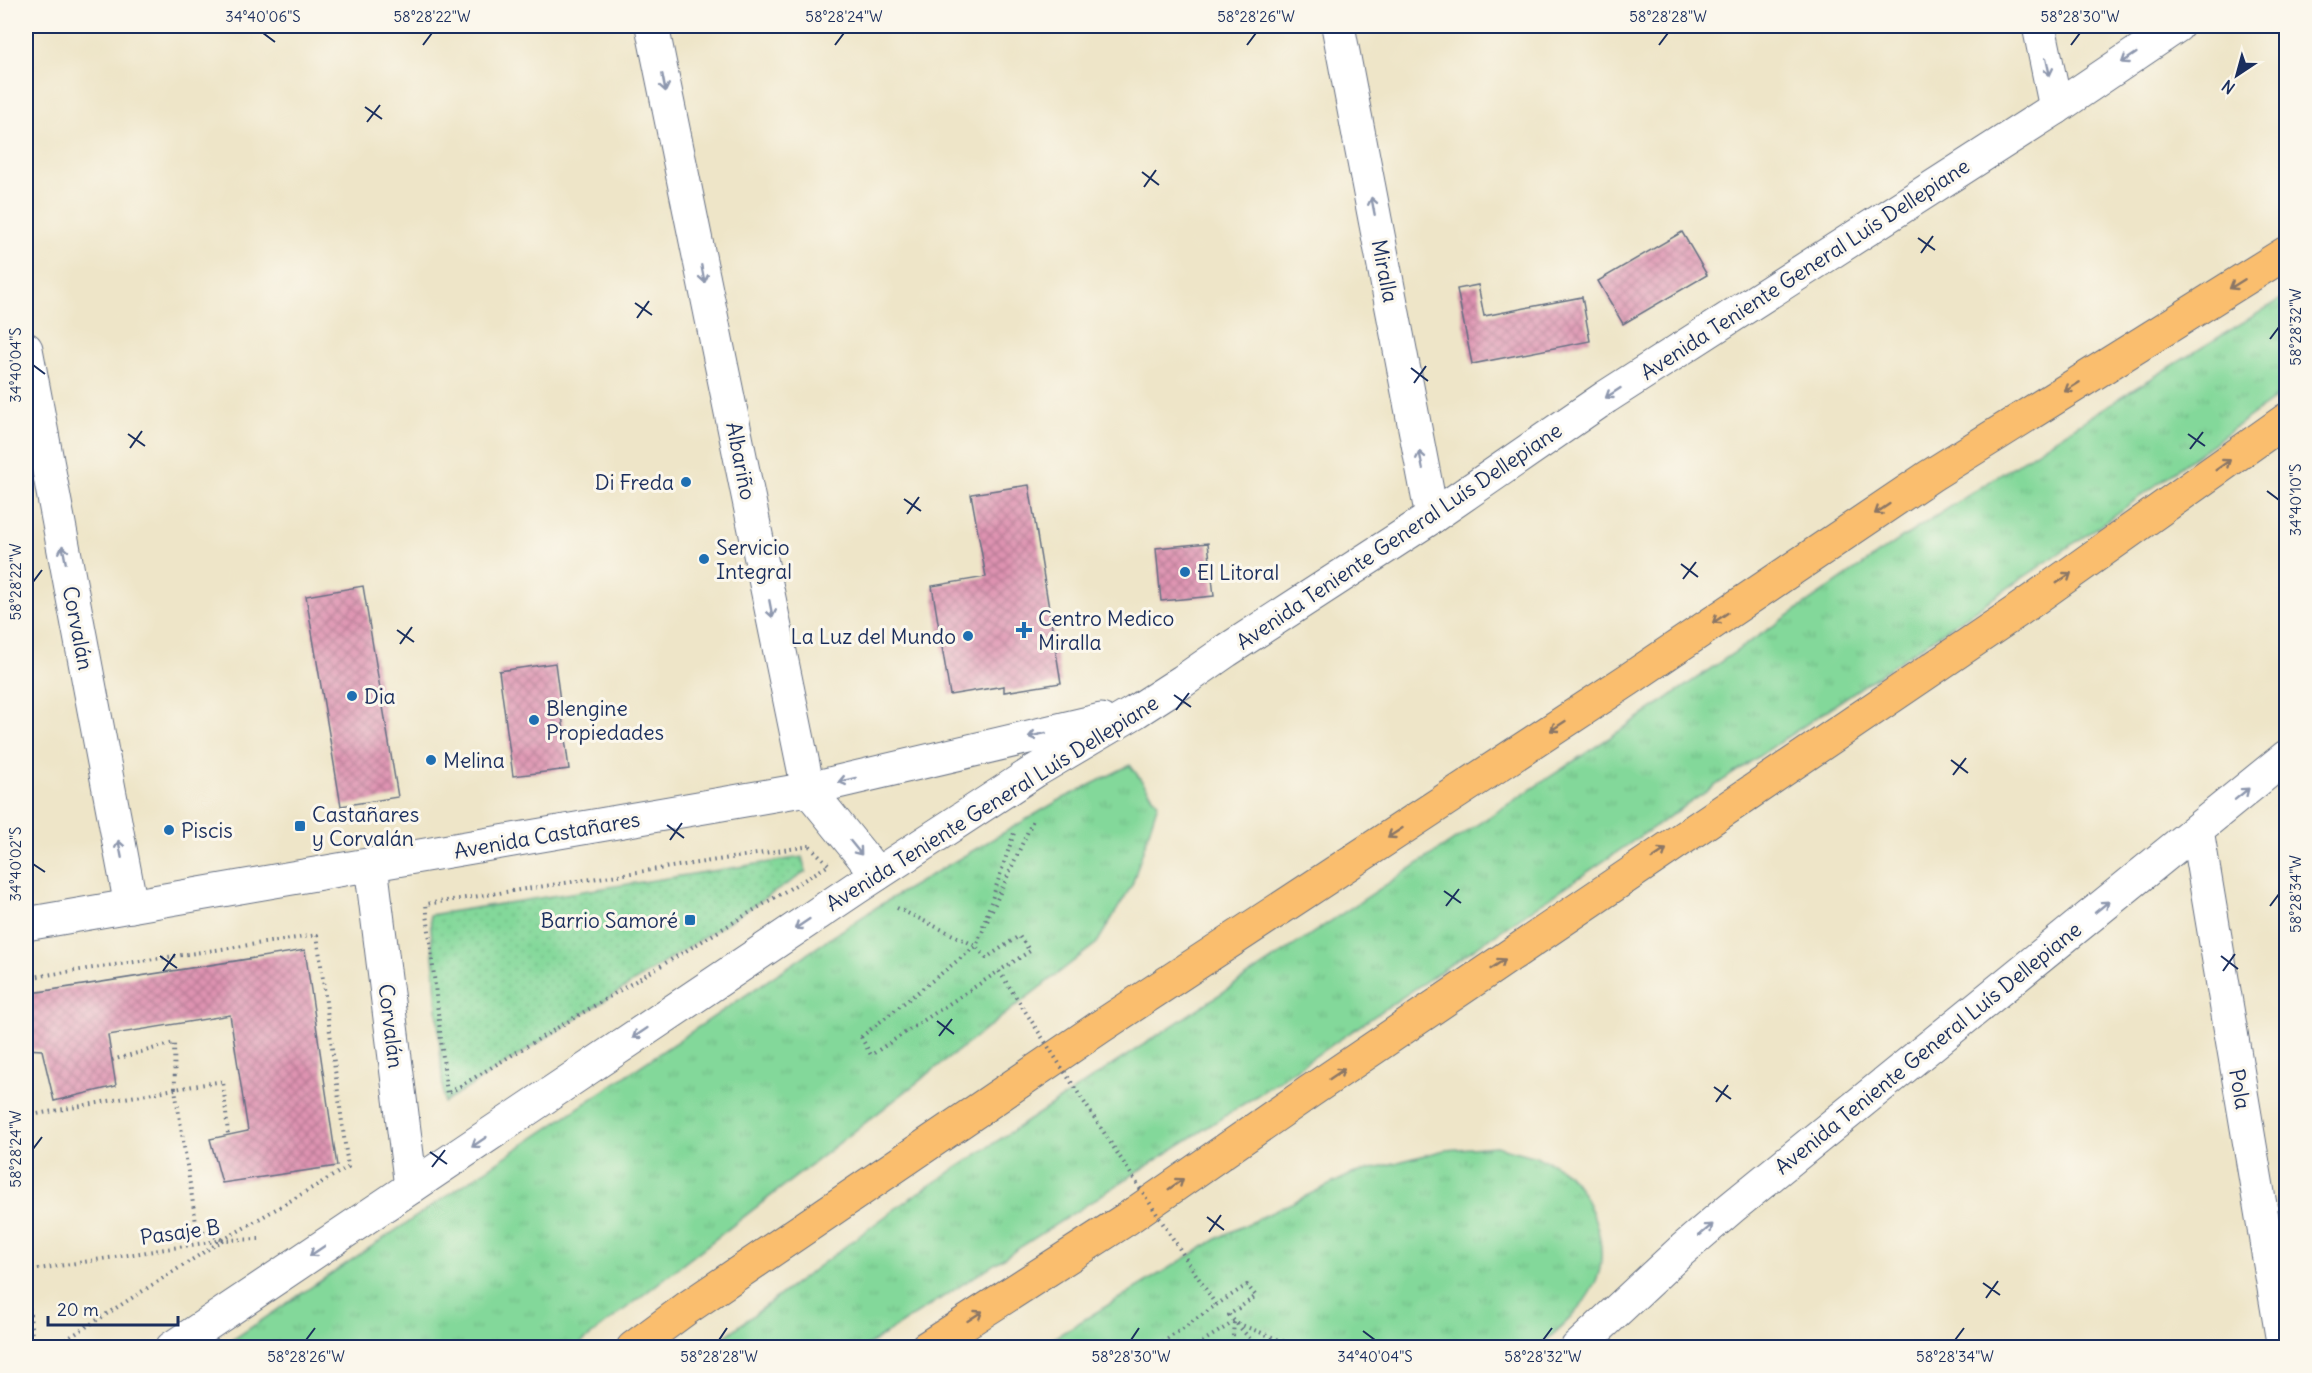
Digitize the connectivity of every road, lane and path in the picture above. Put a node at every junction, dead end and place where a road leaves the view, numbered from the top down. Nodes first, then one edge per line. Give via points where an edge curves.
1 (652, 26) edge
2 (1338, 26) edge
3 (2039, 26) edge
4 (2177, 26) edge
5 (2056, 108) junction
6 (2286, 253) edge
7 (26, 349) edge
8 (2286, 420) edge
9 (1432, 517) junction
10 (1135, 712) junction
11 (2286, 757) edge
12 (1035, 771) junction
13 (808, 789) junction
14 (1034, 818) dead end
15 (2197, 830) junction
16 (372, 866) junction
17 (866, 881) junction
18 (131, 906) junction
19 (26, 924) edge
20 (976, 946) junction
21 (999, 971) junction
22 (26, 978) edge
23 (112, 1060) dead end
24 (176, 1089) junction
25 (447, 1094) joint
26 (26, 1116) edge
27 (228, 1134) dead end
28 (411, 1187) junction
29 (270, 1239) dead end
30 (223, 1240) junction
31 (26, 1272) edge
32 (1216, 1305) junction
33 (1234, 1322) junction
34 (1580, 1346) edge
35 (33, 1347) edge
36 (52, 1347) edge
37 (172, 1347) edge
38 (633, 1347) edge
39 (926, 1347) edge
40 (1155, 1347) edge
41 (1192, 1347) edge
42 (1232, 1347) edge
43 (1258, 1347) edge
44 (1300, 1347) edge
45 (2284, 1347) edge

1 -> 13 street, Albariño
9 -> 2 street, Miralla
3 -> 5 street
4 -> 5 street, Avenida Teniente General Luís Dellepiane
5 -> 9 street, Avenida Teniente General Luís Dellepiane via 1606,397
6 -> 38 highway via 1930,476 1100,1027
18 -> 7 street, Corvalán
39 -> 8 highway via 1128,1218 2016,612
9 - 10 street, Avenida Teniente General Luís Dellepiane
10 - 12 street, Avenida Teniente General Luís Dellepiane
10 -> 13 street, Avenida Castañares
15 -> 11 street, Avenida Teniente General Luís Dellepiane
12 - 17 street, Avenida Teniente General Luís Dellepiane
12 - 20 path
13 - 16 street, Avenida Castañares
13 -> 17 street, Albariño
14 - 20 path
34 -> 15 street, Avenida Teniente General Luís Dellepiane via 1681,1251
15 - 45 street, Pola
16 - 18 street, Avenida Castañares
16 - 28 street, Corvalán
17 - 20 path
17 -> 28 street, Avenida Teniente General Luís Dellepiane
18 - 19 street, Avenida Castañares
20 - 21 path via 986,958 1019,936 1030,951
20 - 21 path, bridge via 861,1037 871,1055
21 - 32 path, bridge
22 - 30 path via 317,935 348,1167
23 - 24 path via 174,1043
24 - 26 path
24 - 27 path via 223,1081
24 - 30 path via 197,1229
25 - 25 path via 426,904 810,846 829,865
28 -> 37 street, Avenida Teniente General Luís Dellepiane
29 - 30 path, Pasaje B
30 - 31 path, Pasaje B
30 - 36 path
31 - 35 path
32 - 33 path via 1247,1285 1256,1296 1229,1314
32 - 40 path, bridge
33 - 41 path
33 - 42 path
33 - 43 path
33 - 44 path

